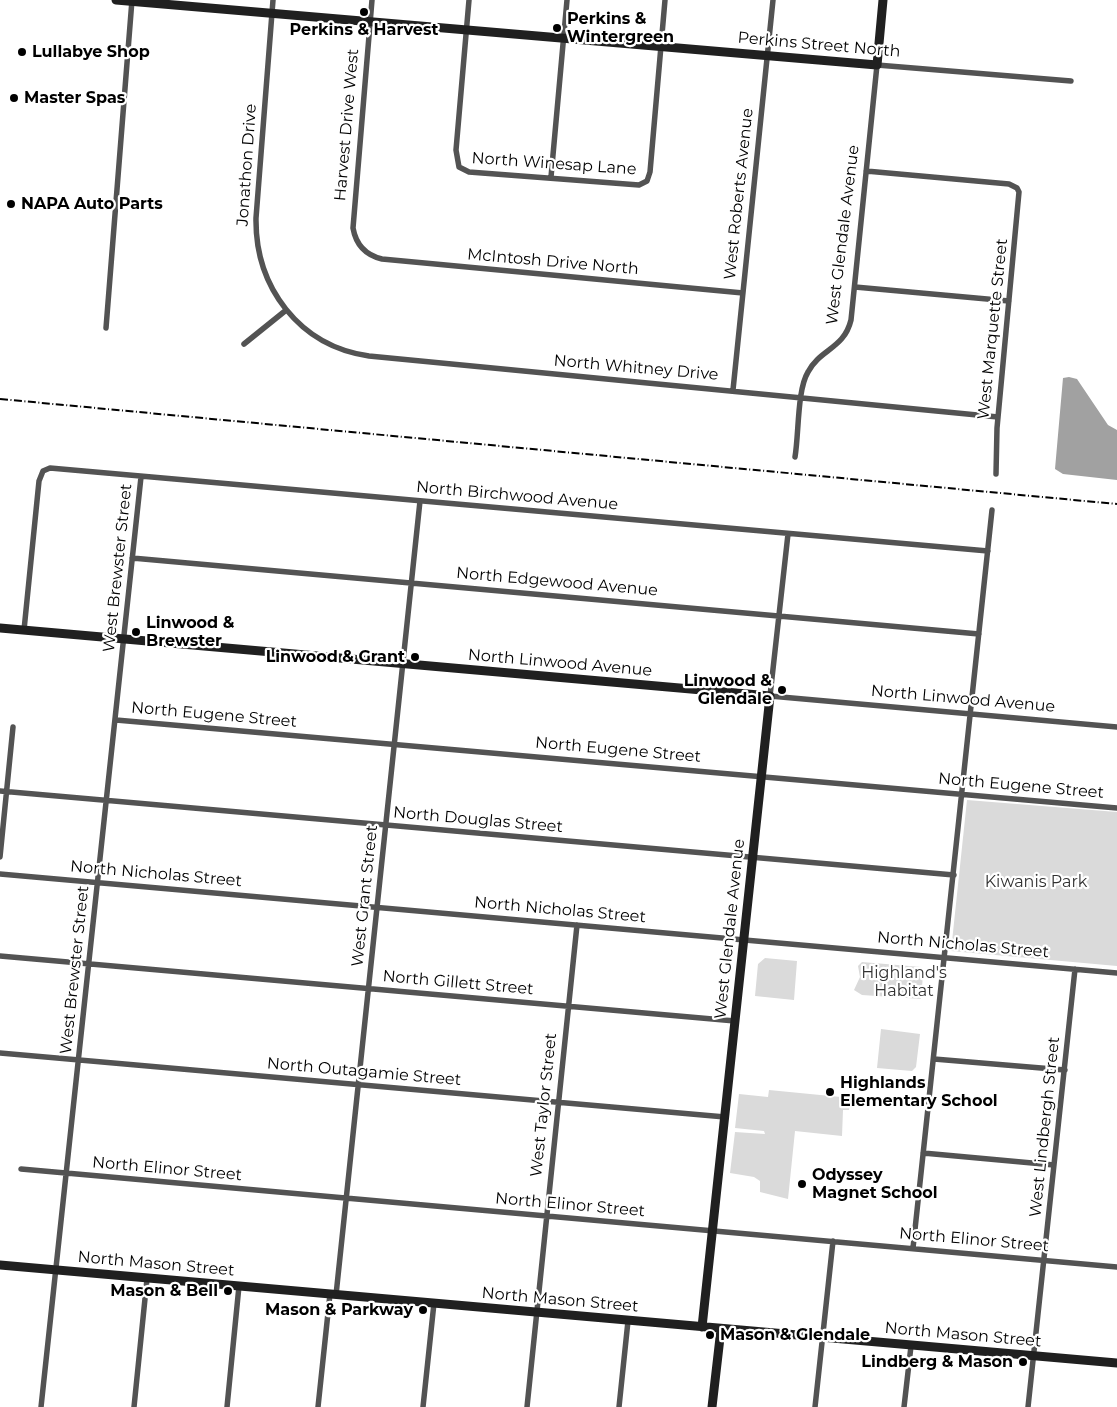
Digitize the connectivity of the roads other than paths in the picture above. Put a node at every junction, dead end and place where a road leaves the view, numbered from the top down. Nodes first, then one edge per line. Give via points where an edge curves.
1 (116, 0) edge
2 (273, 0) edge
3 (372, 0) edge
4 (469, 0) edge
5 (567, 0) edge
6 (665, 0) edge
7 (773, 0) edge
8 (883, 0) edge
9 (132, 1) edge
10 (272, 15) junction
11 (370, 23) junction
12 (466, 30) junction
13 (564, 38) junction
14 (661, 47) junction
15 (767, 55) junction
16 (877, 65) junction
17 (1071, 81) dead end
18 (866, 171) junction
19 (552, 177) junction
20 (362, 249) joint
21 (855, 287) junction
22 (743, 294) junction
23 (1009, 301) junction
24 (285, 311) junction
25 (106, 328) dead end
26 (244, 344) dead end
27 (733, 390) junction
28 (802, 398) junction
29 (998, 417) junction
30 (795, 457) dead end
31 (996, 474) dead end
32 (141, 476) junction
33 (420, 501) junction
34 (992, 510) dead end
35 (788, 534) junction
36 (988, 551) junction
37 (132, 558) junction
38 (412, 582) junction
39 (779, 616) junction
40 (0, 628) edge
41 (24, 630) junction
42 (979, 634) junction
43 (124, 639) junction
44 (404, 664) junction
45 (770, 696) junction
46 (971, 713) junction
47 (116, 720) junction
48 (13, 727) dead end
49 (1117, 727) edge
50 (395, 744) junction
51 (761, 777) junction
52 (0, 791) edge
53 (7, 791) junction
54 (962, 794) junction
55 (108, 800) junction
56 (1117, 808) edge
57 (386, 826) junction
58 (0, 857) edge
59 (753, 857) junction
60 (0, 874) edge
61 (954, 875) junction
62 (98, 882) junction
63 (377, 908) junction
64 (577, 925) junction
65 (744, 939) junction
66 (0, 956) edge
67 (945, 957) junction
68 (90, 964) junction
69 (1076, 969) junction
70 (1117, 973) edge
71 (369, 989) junction
72 (568, 1007) junction
73 (735, 1021) junction
74 (0, 1053) edge
75 (934, 1059) junction
76 (79, 1060) junction
77 (1064, 1070) junction
78 (358, 1085) junction
79 (558, 1103) junction
80 (725, 1118) junction
81 (923, 1153) junction
82 (1054, 1165) junction
83 (21, 1169) dead end
84 (68, 1174) junction
85 (346, 1199) junction
86 (545, 1216) junction
87 (712, 1232) junction
88 (833, 1242) junction
89 (913, 1248) junction
90 (1044, 1260) junction
91 (0, 1265) edge
92 (1117, 1267) edge
93 (57, 1270) junction
94 (147, 1278) junction
95 (239, 1286) junction
96 (333, 1294) junction
97 (434, 1304) junction
98 (536, 1313) junction
99 (628, 1321) junction
100 (702, 1328) junction
101 (721, 1329) junction
102 (823, 1338) junction
103 (911, 1346) junction
104 (1034, 1356) junction
105 (1117, 1364) edge
106 (41, 1407) edge
107 (134, 1407) edge
108 (227, 1407) edge
109 (318, 1407) edge
110 (423, 1407) edge
111 (527, 1407) edge
112 (618, 1407) edge
113 (712, 1407) edge
114 (815, 1407) edge
115 (904, 1407) edge
116 (1028, 1407) edge

1 - 9 street, Perkins Street North
2 - 10 street, Jonathon Drive
3 - 11 street, Harvest Drive West
4 - 12 street
5 - 13 street
6 - 14 street
7 - 15 street, West Roberts Avenue
8 - 16 street, West Glendale Avenue
9 - 10 street, Perkins Street North
9 - 25 street
10 - 11 street, Perkins Street North
10 - 24 street, Jonathon Drive via 256,235 267,281
11 - 12 street, Perkins Street North
11 - 20 street, Harvest Drive West via 353,228
12 - 13 street, Perkins Street North
12 - 19 street, North Winesap Lane via 456,150 459,167 469,172
13 - 14 street, Perkins Street North
13 - 19 street
14 - 15 street, Perkins Street North
14 - 19 street, North Winesap Lane via 647,181 639,185
15 - 16 street, Perkins Street North
15 - 22 street, West Roberts Avenue
16 - 17 street, Perkins Street North
16 - 18 street, West Glendale Avenue
18 - 21 street, West Glendale Avenue
18 - 23 street, West Marquette Street via 1009,184 1017,188 1019,199
20 - 22 street, McIntosh Drive North via 375,257 408,262
21 - 23 street
21 - 28 street, West Glendale Avenue via 847,333 838,345 811,366 805,377
22 - 27 street, West Roberts Avenue
23 - 29 street, West Marquette Street
24 - 26 street
24 - 27 street, North Whitney Drive via 316,337 336,348 358,354
27 - 28 street, North Whitney Drive
28 - 29 street, North Whitney Drive
28 - 30 street, West Glendale Avenue
29 - 31 street, West Marquette Street
32 - 33 street, North Birchwood Avenue
32 - 37 street, West Brewster Street
32 - 41 street, North Birchwood Avenue via 50,468 44,471 39,481
33 - 35 street, North Birchwood Avenue
33 - 38 street, West Grant Street
34 - 36 street
35 - 36 street, North Birchwood Avenue
35 - 39 street, West Glendale Avenue
36 - 42 street
37 - 38 street, North Edgewood Avenue
37 - 43 street, West Brewster Street
38 - 39 street, North Edgewood Avenue
38 - 44 street, West Grant Street
39 - 42 street, North Edgewood Avenue
39 - 45 street, West Glendale Avenue
40 - 41 street, North Linwood Avenue
41 - 43 street, North Linwood Avenue
42 - 46 street
43 - 44 street, North Linwood Avenue
43 - 47 street, West Brewster Street
44 - 45 street, North Linwood Avenue
44 - 50 street, West Grant Street
45 - 46 street, North Linwood Avenue
45 - 51 street, West Glendale Avenue
46 - 49 street, North Linwood Avenue
46 - 54 street
47 - 50 street, North Eugene Street
47 - 55 street, West Brewster Street
48 - 53 street
50 - 51 street, North Eugene Street
50 - 57 street, West Grant Street
51 - 54 street, North Eugene Street
51 - 59 street, West Glendale Avenue
52 - 53 street, North Douglas Street
53 - 55 street, North Douglas Street
53 - 58 street
54 - 56 street, North Eugene Street
54 - 61 street
55 - 57 street, North Douglas Street
55 - 62 street, West Brewster Street
57 - 59 street, North Douglas Street
57 - 63 street, West Grant Street
59 - 61 street, North Douglas Street
59 - 65 street, West Glendale Avenue
60 - 62 street, North Nicholas Street
61 - 67 street
62 - 63 street, North Nicholas Street
62 - 68 street, West Brewster Street
63 - 64 street, North Nicholas Street
63 - 71 street, West Grant Street
64 - 65 street, North Nicholas Street
64 - 72 street, West Taylor Street
65 - 67 street, North Nicholas Street
65 - 73 street, West Glendale Avenue
66 - 68 street, North Gillett Street
67 - 69 street, North Nicholas Street
67 - 75 street
68 - 71 street, North Gillett Street
68 - 76 street, West Brewster Street
69 - 70 street, North Nicholas Street
69 - 77 street, West Lindbergh Street
71 - 72 street, North Gillett Street
71 - 78 street, West Grant Street
72 - 73 street, North Gillett Street
72 - 79 street, West Taylor Street
73 - 80 street, West Glendale Avenue
74 - 76 street, North Outagamie Street
75 - 77 street
75 - 81 street
76 - 78 street, North Outagamie Street
76 - 84 street, West Brewster Street
77 - 82 street, West Lindbergh Street
78 - 79 street, North Outagamie Street
78 - 85 street, West Grant Street
79 - 80 street, North Outagamie Street
79 - 86 street, West Taylor Street
80 - 87 street, West Glendale Avenue
81 - 82 street
81 - 89 street
82 - 90 street, West Lindbergh Street
83 - 84 street, North Elinor Street
84 - 85 street, North Elinor Street
84 - 93 street, West Brewster Street
85 - 86 street, North Elinor Street
85 - 96 street, West Grant Street
86 - 87 street, North Elinor Street
86 - 98 street, West Taylor Street
87 - 88 street, North Elinor Street
87 - 100 street, West Glendale Avenue
88 - 89 street, North Elinor Street
88 - 102 street
89 - 90 street, North Elinor Street
90 - 92 street, North Elinor Street
90 - 104 street, West Lindbergh Street
91 - 93 street, North Mason Street
93 - 94 street, North Mason Street
93 - 106 street, West Brewster Street
94 - 95 street, North Mason Street
94 - 107 street
95 - 96 street, North Mason Street
95 - 108 street
96 - 97 street, North Mason Street
96 - 109 street, West Grant Street
97 - 98 street, North Mason Street
97 - 110 street
98 - 99 street, North Mason Street
98 - 111 street, West Taylor Street
99 - 100 street, North Mason Street
99 - 112 street
100 - 101 street, North Mason Street
101 - 102 street, North Mason Street
101 - 113 street
102 - 103 street, North Mason Street
102 - 114 street
103 - 104 street, North Mason Street
103 - 115 street
104 - 105 street, North Mason Street
104 - 116 street, West Lindbergh Street

